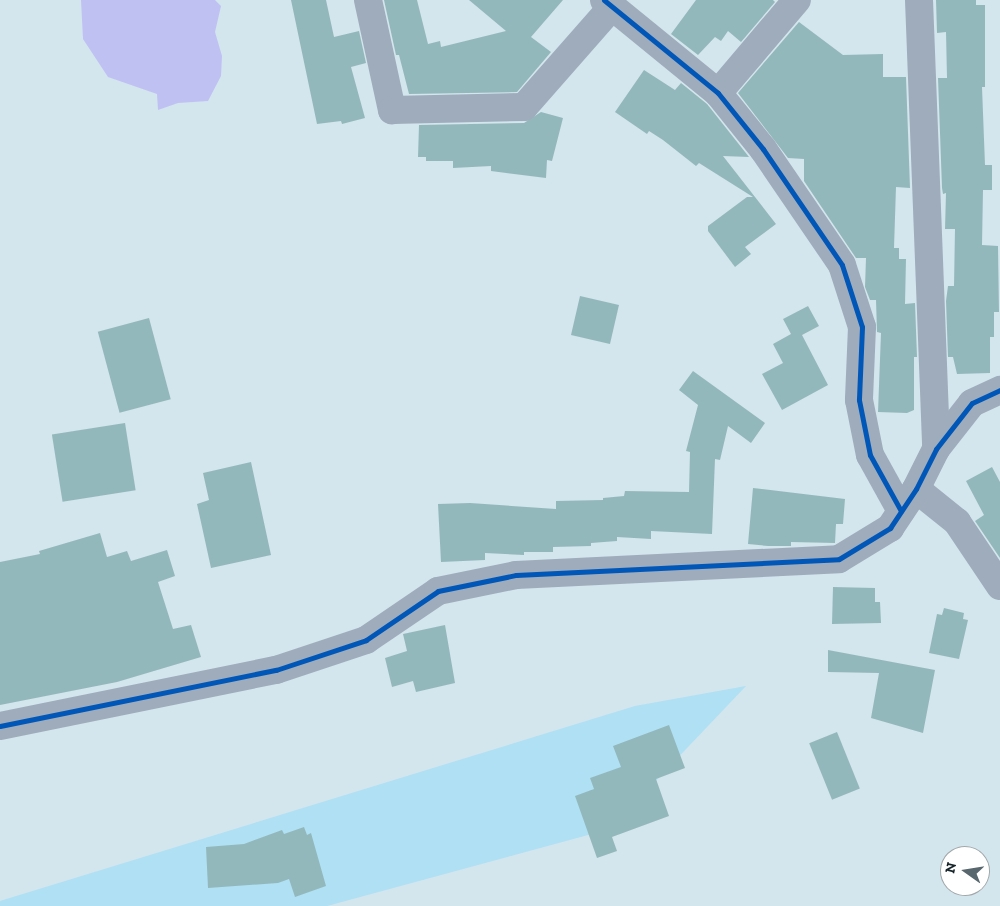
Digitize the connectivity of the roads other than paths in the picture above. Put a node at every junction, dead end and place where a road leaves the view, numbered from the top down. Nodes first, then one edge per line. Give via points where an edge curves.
1 (368, 0) edge
2 (796, 0) edge
3 (919, 0) edge
4 (608, 4) edge
5 (718, 94) junction
6 (1000, 390) edge
7 (936, 449) junction
8 (916, 488) junction
9 (901, 511) junction
10 (1000, 586) edge
11 (0, 726) edge

1 - 4 street via 392,110 524,107
2 - 5 street
3 - 7 street
4 - 5 street
5 - 9 street via 763,149 842,265 862,327 859,400 870,456
6 - 7 street via 972,403
7 - 8 street
8 - 9 street
8 - 10 street via 957,522
9 - 11 street via 890,528 839,559 506,577 438,591 366,640 276,670

